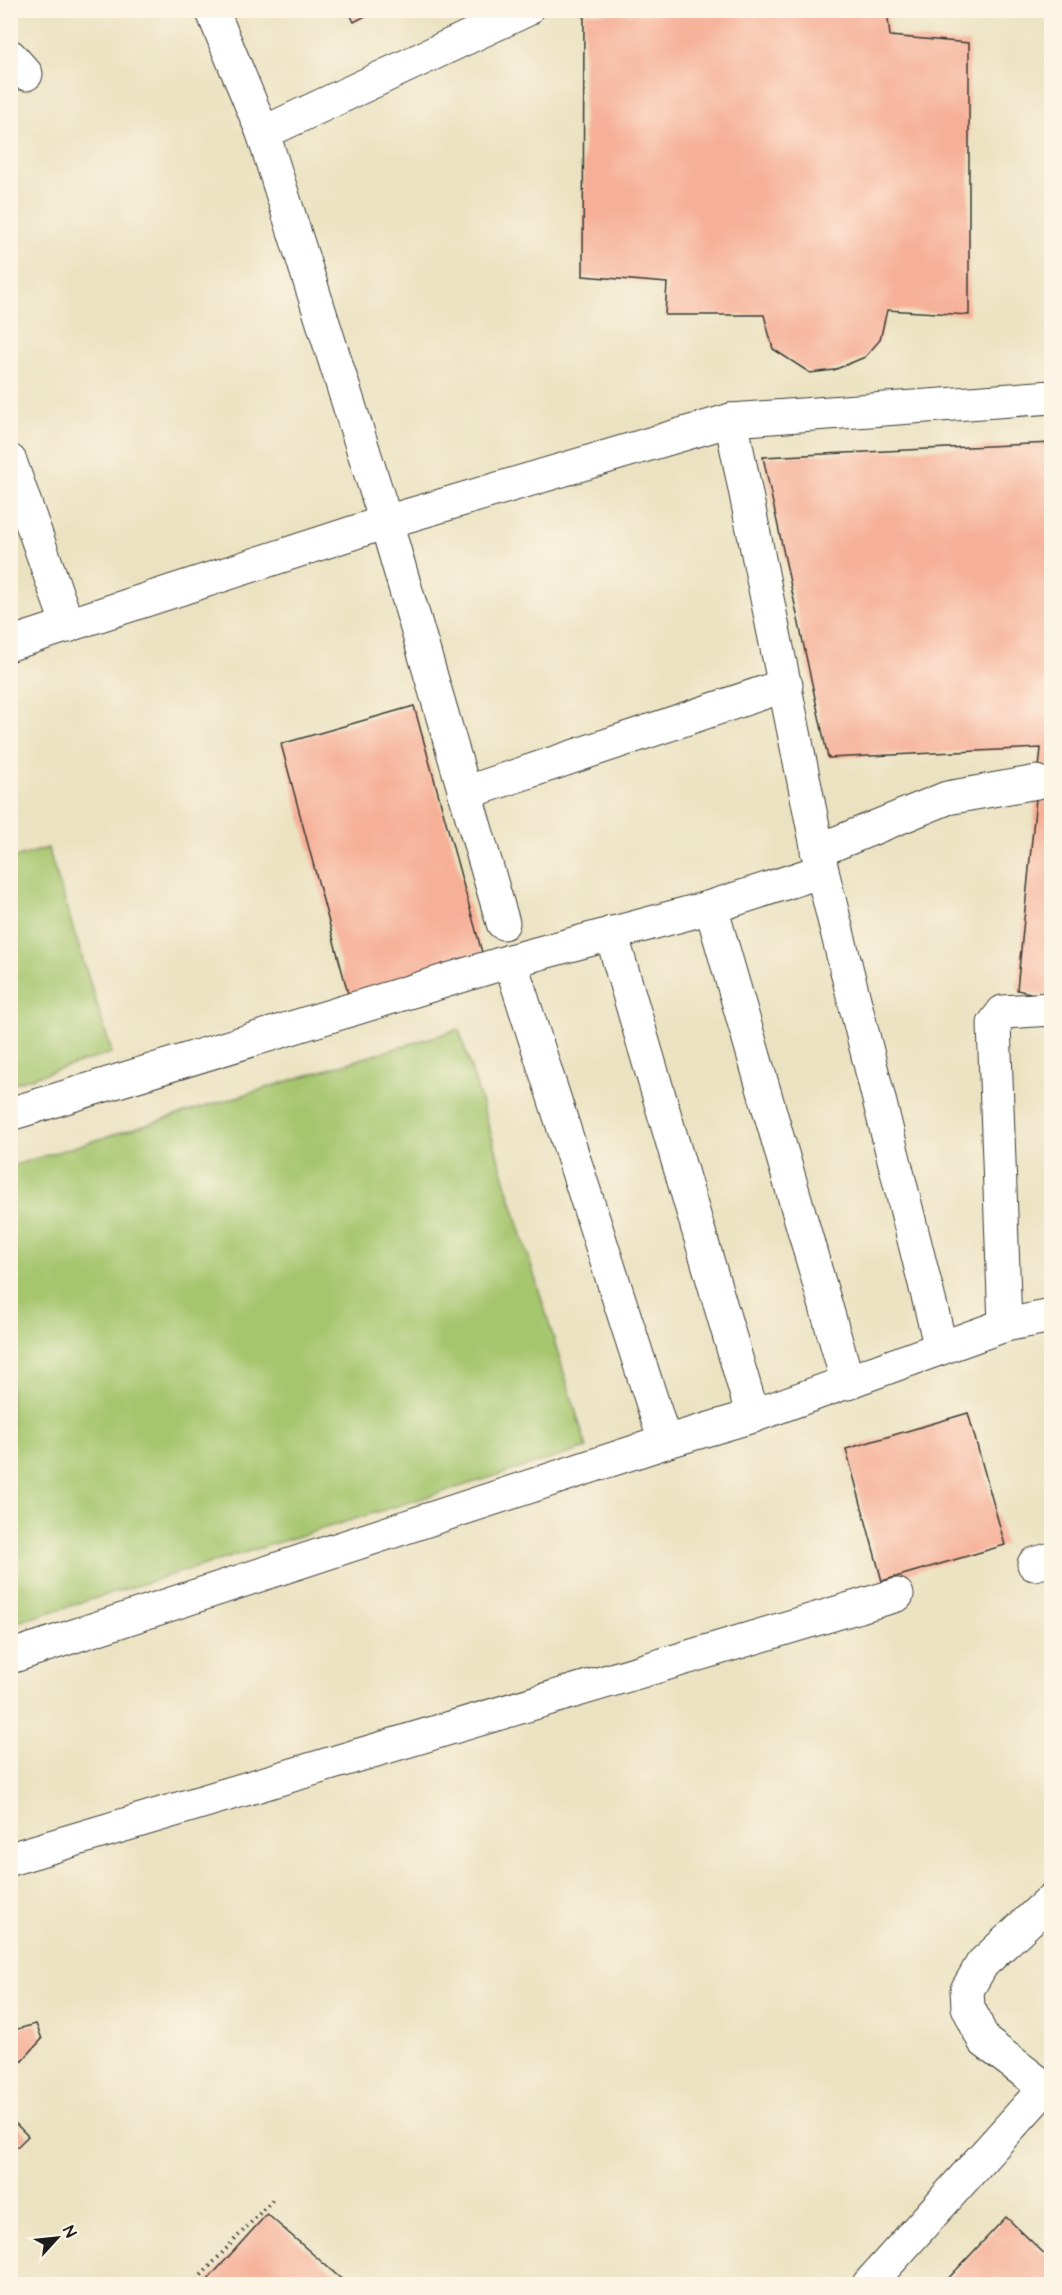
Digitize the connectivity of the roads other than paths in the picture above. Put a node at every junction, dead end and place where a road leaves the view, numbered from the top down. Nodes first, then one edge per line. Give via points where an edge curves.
1 (212, 10) edge
2 (526, 10) edge
3 (263, 133) junction
4 (1052, 397) edge
5 (731, 420) junction
6 (10, 461) edge
7 (386, 522) junction
8 (68, 626) junction
9 (10, 644) edge
10 (786, 685) junction
11 (1037, 782) dead end
12 (465, 793) junction
13 (820, 861) junction
14 (711, 907) junction
15 (503, 923) dead end
16 (611, 933) junction
17 (510, 961) junction
18 (1052, 1009) edge
19 (10, 1114) edge
20 (1052, 1316) edge
21 (1005, 1325) junction
22 (941, 1348) junction
23 (848, 1383) junction
24 (753, 1416) junction
25 (664, 1442) junction
26 (897, 1595) dead end
27 (10, 1657) edge
28 (10, 1859) edge
29 (1052, 1899) edge
30 (1048, 2091) edge
31 (869, 2284) edge

1 - 3 street
2 - 3 street
3 - 7 street
4 - 5 street
5 - 7 street
5 - 10 street
6 - 8 street
7 - 8 street
7 - 12 street
8 - 9 street
10 - 12 street
10 - 13 street
11 - 13 street via 947,798
12 - 15 street
13 - 14 street
13 - 22 street
14 - 16 street
14 - 23 street
16 - 17 street
16 - 24 street
17 - 19 street
17 - 25 street
18 - 21 street via 1003,1011 994,1024
20 - 21 street
21 - 22 street
22 - 23 street
23 - 24 street
24 - 25 street
25 - 27 street
26 - 28 street
29 - 30 street via 982,1964 967,1990 968,2007 984,2041
30 - 31 street

